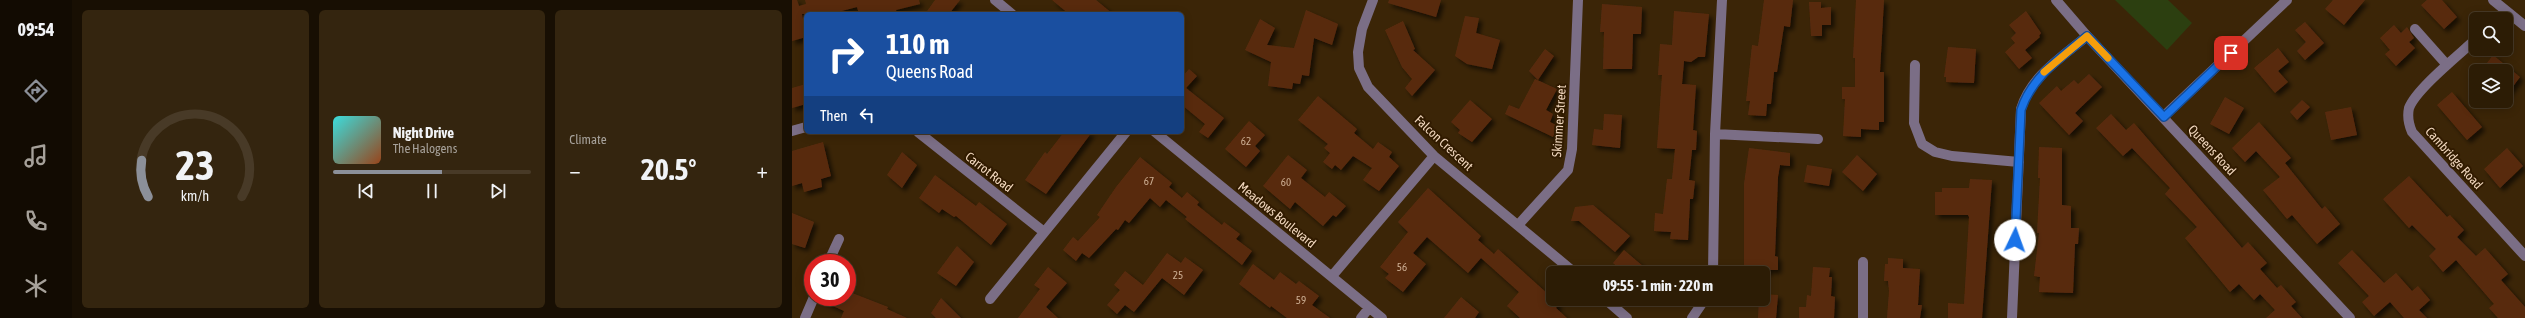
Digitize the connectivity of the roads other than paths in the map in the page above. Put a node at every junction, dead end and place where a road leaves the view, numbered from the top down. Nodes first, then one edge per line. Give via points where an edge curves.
1 (995, 0) edge
2 (1373, 0) edge
3 (1578, 0) edge
4 (1722, 0) edge
5 (2056, 0) edge
6 (2287, 0) edge
7 (2493, 0) edge
8 (2506, 11) joint
9 (1010, 12) edge
10 (2525, 26) edge
11 (2415, 29) dead end
12 (2087, 36) junction
13 (2469, 45) edge
14 (1915, 64) dead end
15 (2447, 65) junction
16 (2164, 117) junction
17 (804, 128) edge
18 (792, 131) edge
19 (921, 134) edge
20 (1124, 134) edge
21 (1157, 134) edge
22 (1715, 134) junction
23 (1818, 139) dead end
24 (1434, 156) junction
25 (2019, 162) junction
26 (1519, 224) junction
27 (1044, 232) junction
28 (839, 239) dead end
29 (832, 254) edge
30 (2525, 256) edge
31 (1863, 262) dead end
32 (1567, 266) edge
33 (1713, 266) edge
34 (1332, 276) junction
35 (990, 299) dead end
36 (811, 306) edge
37 (1613, 306) edge
38 (1700, 306) edge
39 (1369, 308) junction
40 (806, 318) edge
41 (1360, 318) edge
42 (1382, 318) edge
43 (1627, 318) edge
44 (1692, 318) edge
45 (1863, 318) edge
46 (2012, 318) edge
47 (2350, 318) edge

1 - 9 street
2 - 24 street, Falcon Crescent via 1362,29 1358,52 1359,68 1368,87
3 - 26 street, Skimmer Street via 1572,149 1568,170
4 - 22 street
5 - 12 street, Queens Road
6 - 16 street
7 - 8 street
8 - 10 street
11 - 15 street
12 - 16 street, Queens Road
12 - 25 street via 2038,77 2026,93 2021,110
13 - 15 street, Cambridge Road
14 - 25 street via 1914,123 1922,144 1935,152 1952,156
15 - 30 street, Cambridge Road via 2413,101 2409,108 2409,125 2412,132
16 - 47 street, Queens Road
17 - 18 street
19 - 27 street, Carrot Road
20 - 27 street
21 - 34 street, Meadows Boulevard
22 - 23 street
22 - 33 street
24 - 26 street, Falcon Crescent
24 - 34 street
25 - 46 street
26 - 32 street, Falcon Crescent
27 - 35 street
28 - 29 street
31 - 45 street
34 - 39 street, Meadows Boulevard
36 - 40 street
37 - 43 street
38 - 44 street
39 - 41 street
39 - 42 street, Meadows Boulevard

